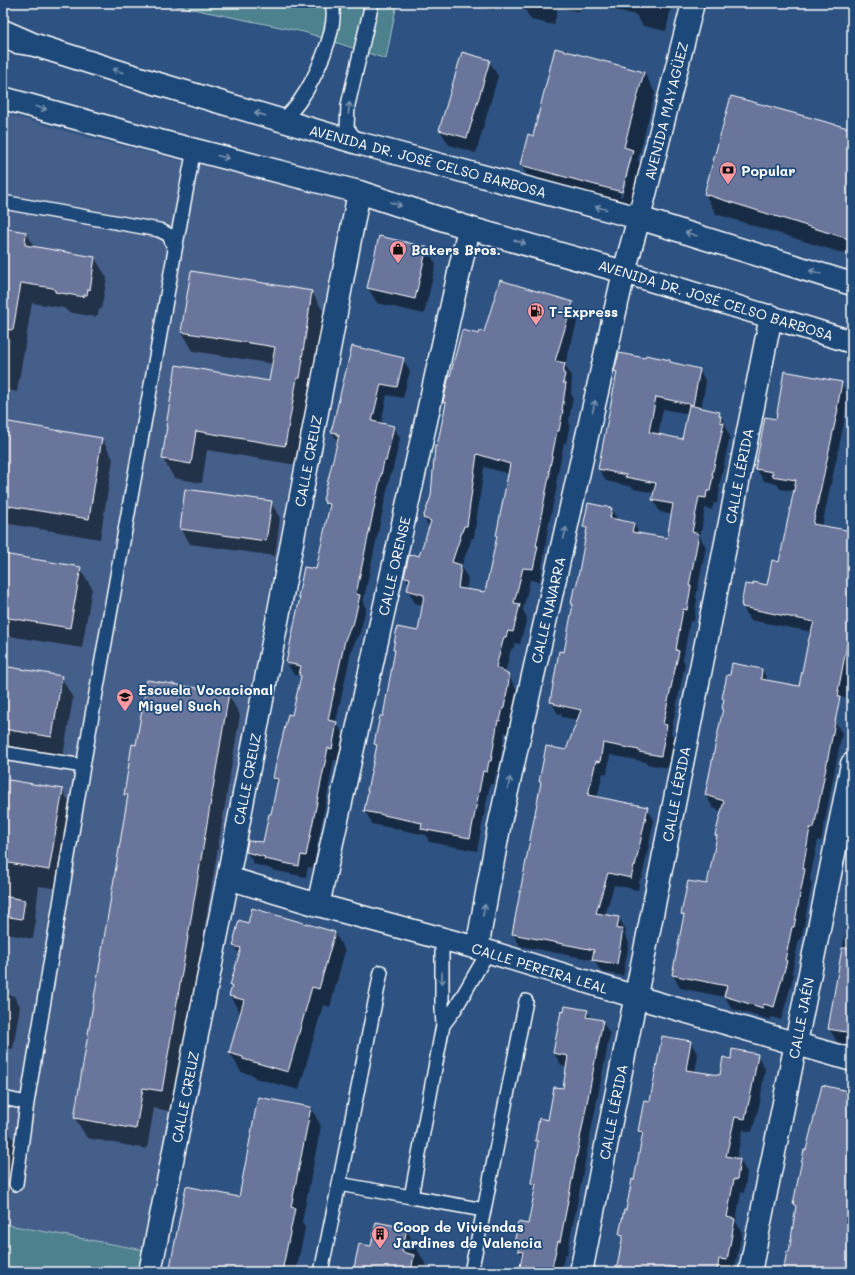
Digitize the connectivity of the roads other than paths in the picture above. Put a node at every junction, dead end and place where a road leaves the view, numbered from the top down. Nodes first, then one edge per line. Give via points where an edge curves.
1 (332, 3) edge
2 (372, 3) edge
3 (694, 3) edge
4 (3, 31) edge
5 (3, 40) edge
6 (35, 45) junction
7 (3, 98) edge
8 (282, 121) junction
9 (358, 143) junction
10 (194, 149) junction
11 (359, 192) junction
12 (3, 202) edge
13 (639, 218) junction
14 (469, 228) junction
15 (175, 250) junction
16 (624, 272) junction
17 (852, 284) edge
18 (771, 316) junction
19 (852, 342) edge
20 (3, 752) edge
21 (852, 764) edge
22 (83, 766) junction
23 (228, 878) junction
24 (318, 904) junction
25 (442, 939) junction
26 (483, 950) junction
27 (381, 972) dead end
28 (636, 997) junction
29 (526, 1001) dead end
30 (443, 1025) junction
31 (796, 1044) junction
32 (852, 1060) edge
33 (3, 1098) edge
34 (27, 1103) junction
35 (16, 1184) dead end
36 (339, 1184) junction
37 (411, 1197) junction
38 (484, 1210) junction
39 (150, 1272) edge
40 (321, 1272) edge
41 (471, 1272) edge
42 (581, 1272) edge
43 (750, 1272) edge

1 - 8 lane via 331,31 316,73 298,104
9 -> 2 lane via 347,128 348,105
3 - 13 main road, AVENIDA MAYAGÜEZ
4 - 6 main road
5 - 6 main road, AVENIDA DR. JOSÉ CELSO BARBOSA
8 -> 6 main road, AVENIDA DR. JOSÉ CELSO BARBOSA
7 -> 10 main road, AVENIDA DR. JOSÉ CELSO BARBOSA
8 - 9 main road, AVENIDA DR. JOSÉ CELSO BARBOSA
13 -> 9 main road, AVENIDA DR. JOSÉ CELSO BARBOSA
10 -> 11 main road, AVENIDA DR. JOSÉ CELSO BARBOSA
10 - 15 lane
11 -> 14 main road, AVENIDA DR. JOSÉ CELSO BARBOSA
11 - 23 main road, CALLE CREUZ
12 - 15 lane via 159,230 169,235
13 - 16 main road, AVENIDA MAYAGÜEZ
17 -> 13 main road, AVENIDA DR. JOSÉ CELSO BARBOSA
14 -> 16 main road, AVENIDA DR. JOSÉ CELSO BARBOSA
14 - 24 main road, CALLE ORENSE
15 - 22 lane
16 - 18 main road, AVENIDA DR. JOSÉ CELSO BARBOSA
26 -> 16 main road, CALLE NAVARRA via 500,822
18 - 19 main road, AVENIDA DR. JOSÉ CELSO BARBOSA
18 - 28 main road, CALLE LÉRIDA
20 - 22 lane
21 - 31 main road, CALLE JAÉN
22 - 34 lane
23 - 24 main road, CALLE PEREIRA LEAL
23 - 39 main road, CALLE CREUZ
24 - 25 main road, CALLE PEREIRA LEAL
25 - 26 main road, CALLE PEREIRA LEAL
25 -> 30 lane
26 - 28 main road, CALLE PEREIRA LEAL
26 - 30 lane via 455,1009
27 - 36 lane
28 - 31 main road, CALLE PEREIRA LEAL
28 - 42 main road, CALLE LÉRIDA
29 - 38 lane
30 - 37 lane
31 - 32 main road, CALLE PEREIRA LEAL
31 - 43 main road, CALLE JAÉN
33 - 34 lane
34 - 35 lane
36 - 37 lane
36 - 40 lane
37 - 38 lane
38 - 41 lane

